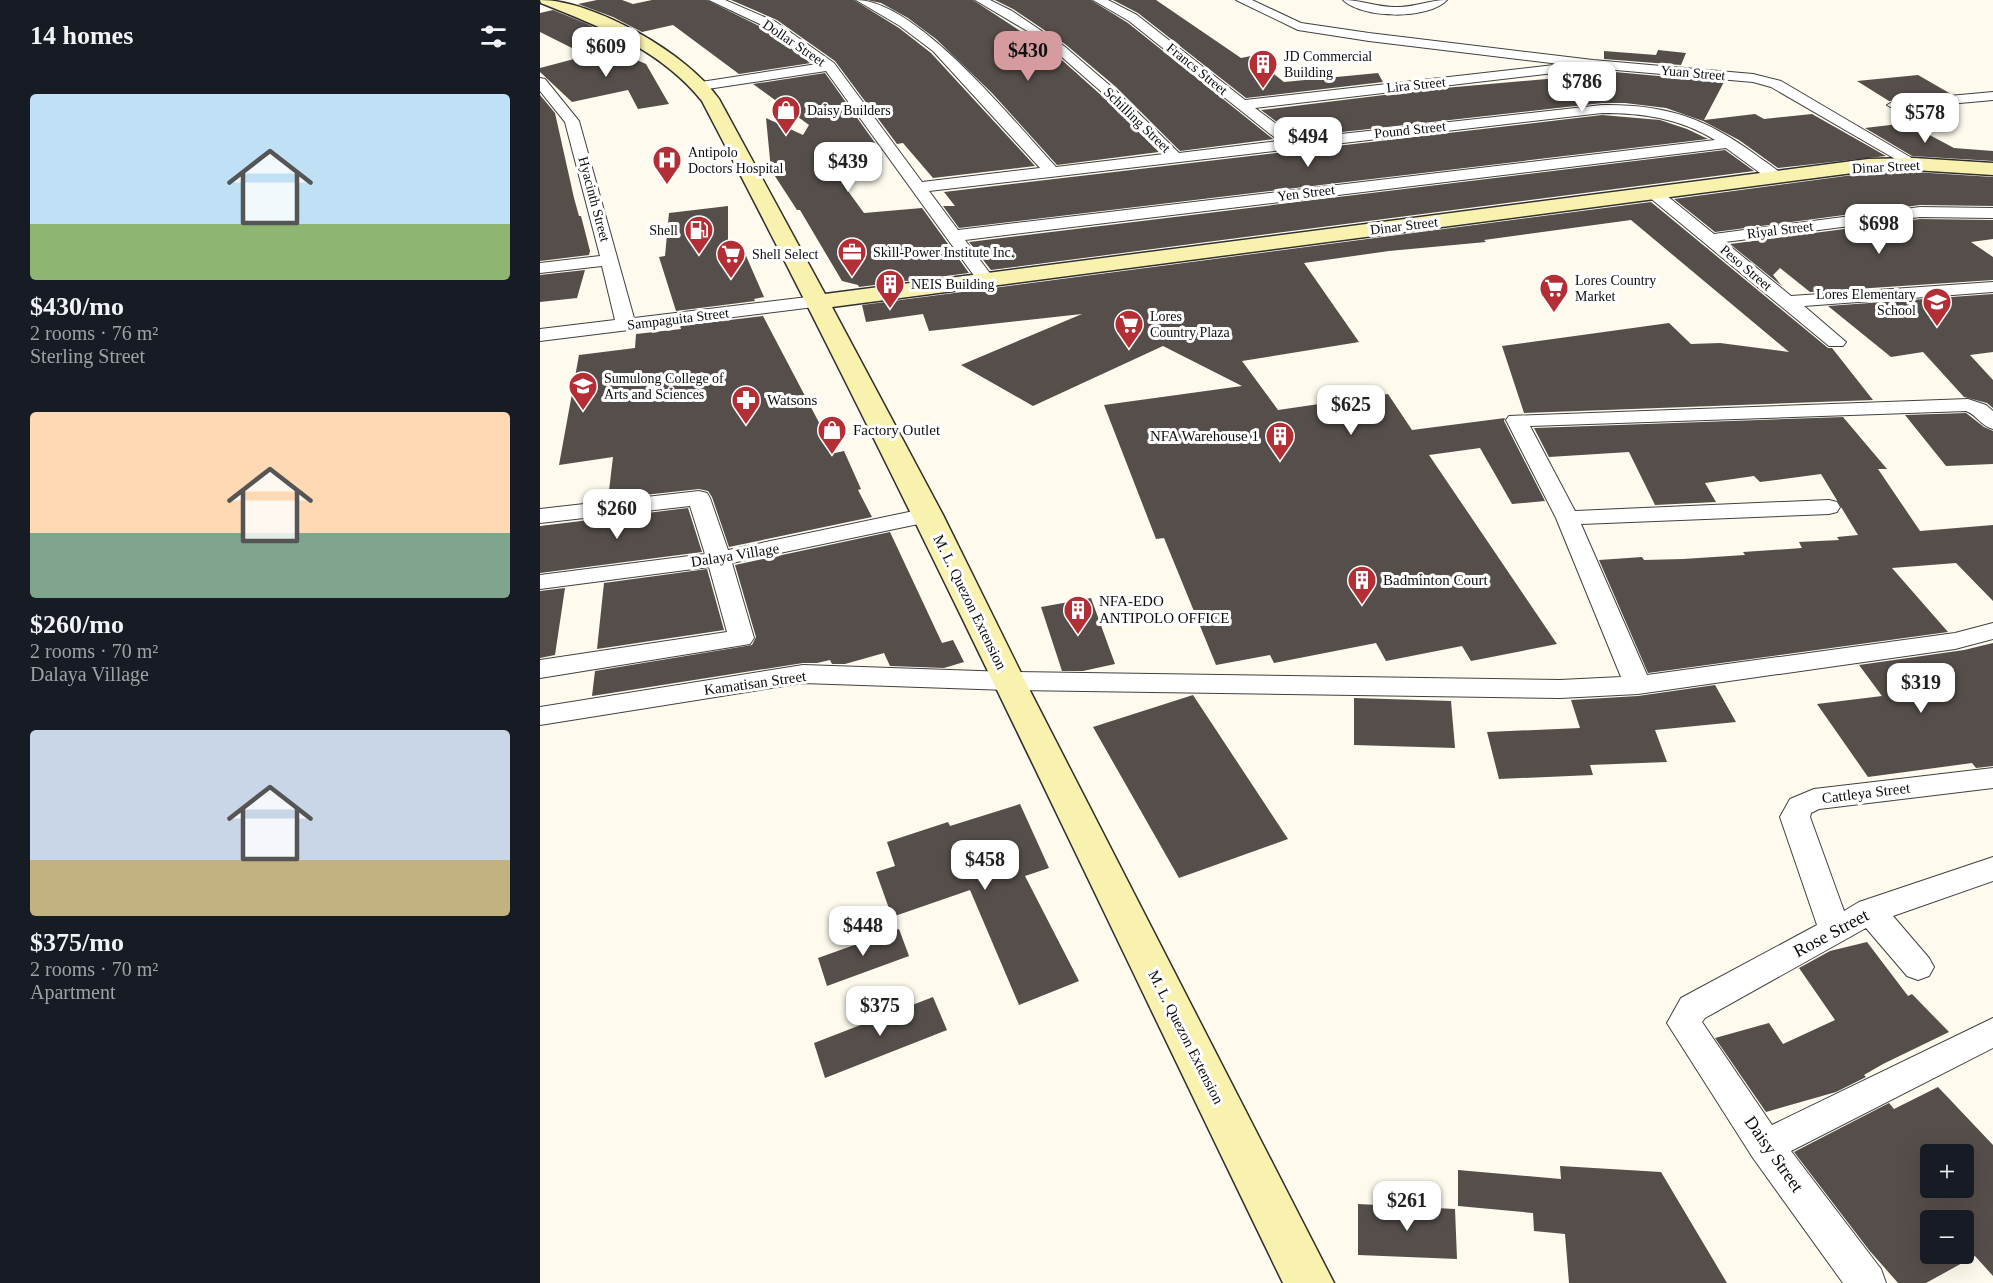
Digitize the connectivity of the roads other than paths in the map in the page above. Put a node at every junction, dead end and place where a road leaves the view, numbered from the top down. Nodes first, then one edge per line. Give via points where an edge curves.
1 (546, 0) edge
2 (715, 0) edge
3 (862, 0) edge
4 (981, 0) edge
5 (1099, 0) edge
6 (1242, 0) edge
7 (1441, 0) edge
8 (1354, 1) edge
9 (1593, 64) junction
10 (829, 66) junction
11 (540, 82) edge
12 (701, 86) junction
13 (1993, 96) edge
14 (1240, 105) junction
15 (1894, 105) dead end
16 (1728, 143) junction
17 (1292, 144) junction
18 (1175, 157) junction
19 (1914, 164) junction
20 (1993, 169) edge
21 (1052, 172) junction
22 (1777, 178) junction
23 (919, 187) junction
24 (1655, 194) junction
25 (1993, 213) edge
26 (954, 236) junction
27 (1711, 239) junction
28 (610, 260) junction
29 (540, 268) edge
30 (986, 280) junction
31 (1993, 287) edge
32 (816, 302) junction
33 (1787, 302) junction
34 (626, 325) junction
35 (540, 335) edge
36 (1836, 342) dead end
37 (1993, 423) edge
38 (1829, 507) dead end
39 (928, 515) junction
40 (540, 516) edge
41 (1567, 518) junction
42 (719, 559) junction
43 (540, 582) edge
44 (1993, 631) edge
45 (540, 669) edge
46 (1008, 681) junction
47 (1638, 685) junction
48 (540, 717) edge
49 (1993, 778) edge
50 (1993, 869) edge
51 (1870, 911) junction
52 (1835, 930) junction
53 (1918, 967) dead end
54 (1684, 1023) joint
55 (1993, 1032) edge
56 (1766, 1146) junction
57 (1309, 1283) edge
58 (1868, 1283) edge

1 - 12 main road, M. L. Quezon Extension via 643,40
2 - 10 street, Dollar Street via 772,25
3 - 21 street via 938,48
4 - 18 street, Schilling Street via 1037,32 1124,104
5 - 14 street, Francs Street via 1133,18
6 - 9 street, Yuan Street via 1298,26
7 - 8 street via 1420,10
9 - 14 street, Lira Street
9 - 19 street, Yuan Street via 1753,78 1776,84
10 - 12 street
10 - 23 street, Dollar Street
11 - 28 street, Hyacinth Street via 572,121
12 - 32 main road, M. L. Quezon Extension
13 - 15 street
14 - 17 street, Francs Street
16 - 17 street, Pound Street via 1702,126 1660,113 1625,108
16 - 22 street, Pound Street
16 - 26 street, Yen Street
17 - 18 street, Pound Street
18 - 21 street, Pound Street
19 - 20 main road, Dinar Street
19 - 22 main road, Dinar Street via 1868,165
21 - 23 street, Pound Street
22 - 24 main road, Dinar Street
23 - 26 street, Dollar Street
24 - 27 street, Peso Street
24 - 30 main road, Dinar Street
25 - 27 street, Riyal Street via 1920,212
26 - 30 street, Dollar Street
27 - 33 street, Peso Street
28 - 29 street
28 - 34 street, Hyacinth Street
30 - 32 main road, Dinar Street
31 - 33 street
32 - 34 street, Sampaguita Street
32 - 39 main road, M. L. Quezon Extension
33 - 36 street, Peso Street
34 - 35 street, Sampaguita Street
37 - 41 street via 1968,405 1516,420
38 - 41 street
39 - 42 street, Dalaya Village
39 - 46 main road, M. L. Quezon Extension
40 - 42 street via 699,498
41 - 47 street
42 - 43 street, Dalaya Village
42 - 45 street via 741,638
44 - 47 street, Kamatisan Street via 1954,641
46 - 47 street, Kamatisan Street via 1560,689
46 - 48 street, Kamatisan Street via 803,674
46 - 57 main road, M. L. Quezon Extension
49 - 52 street, Cattleya Street via 1814,798 1800,806 1795,818
50 - 51 street, Rose Street
51 - 52 street, Rose Street
51 - 53 street
52 - 54 street, Rose Street via 1693,1008
54 - 56 street, Daisy Street
55 - 56 street
56 - 58 street, Daisy Street

